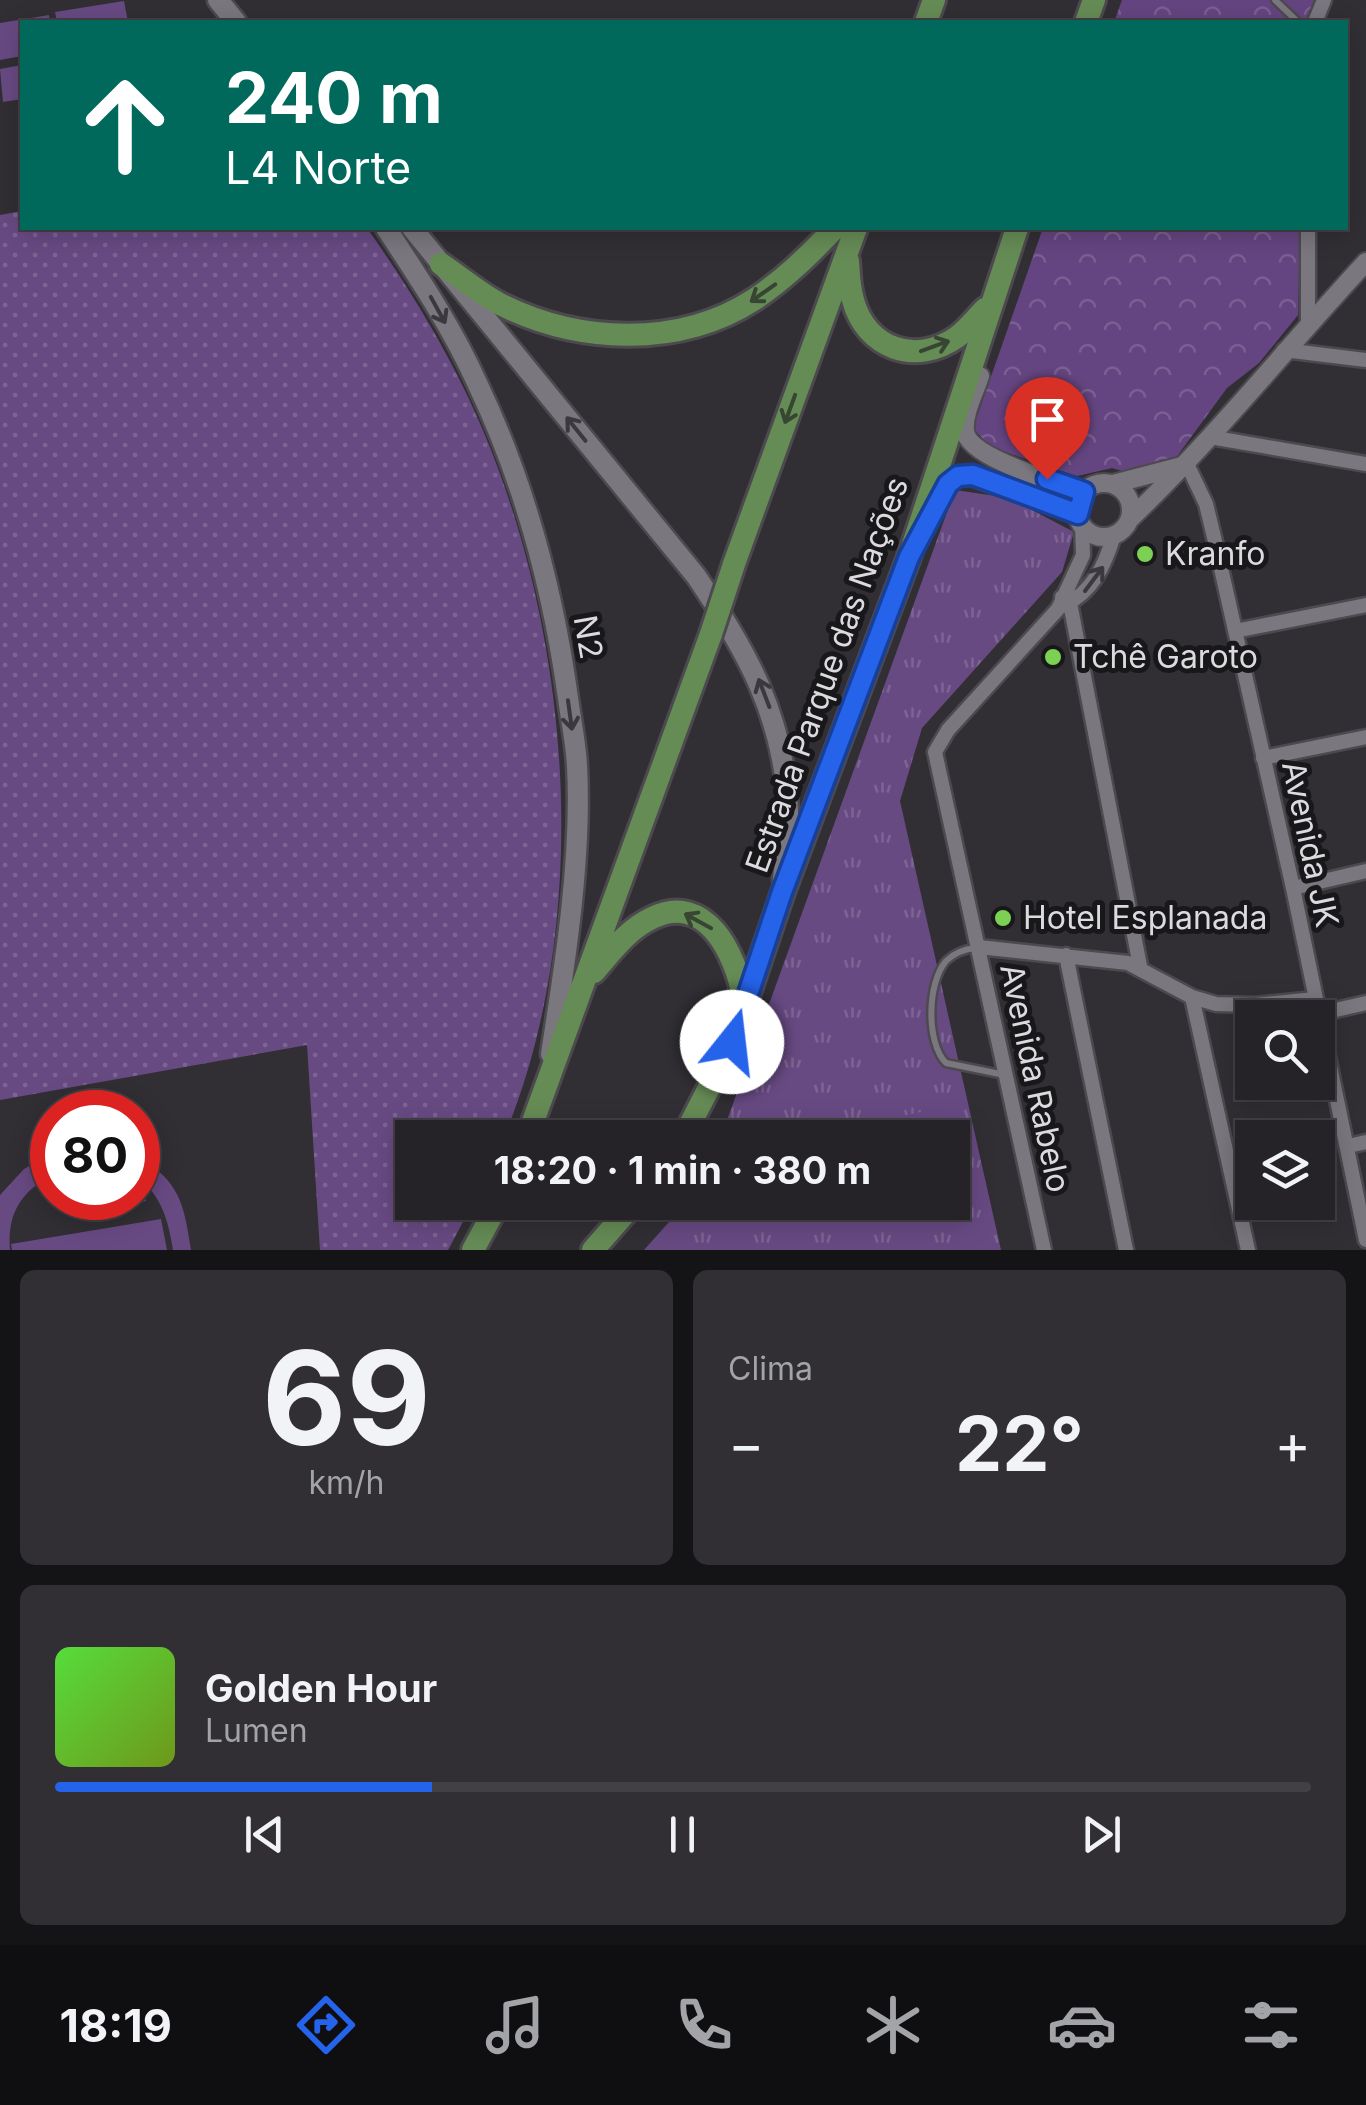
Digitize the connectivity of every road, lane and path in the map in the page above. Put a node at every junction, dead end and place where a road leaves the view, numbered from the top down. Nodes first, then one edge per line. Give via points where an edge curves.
1 (218, 0) edge
2 (1276, 0) edge
3 (234, 20) edge
4 (1296, 20) edge
5 (387, 230) edge
6 (414, 230) edge
7 (833, 230) edge
8 (855, 230) edge
9 (1016, 230) edge
10 (1308, 230) edge
11 (847, 252) junction
12 (1366, 262) edge
13 (441, 264) junction
14 (994, 298) junction
15 (1308, 325) junction
16 (1284, 350) junction
17 (1366, 360) edge
18 (1210, 437) junction
19 (1188, 464) junction
20 (1366, 464) edge
21 (1112, 484) junction
22 (1084, 492) junction
23 (1130, 519) junction
24 (1080, 520) junction
25 (1114, 536) junction
26 (909, 557) junction
27 (1064, 603) junction
28 (1366, 605) edge
29 (1236, 631) junction
30 (1366, 736) edge
31 (1263, 758) junction
32 (1366, 871) edge
33 (1294, 888) junction
34 (782, 892) junction
35 (979, 948) junction
36 (1066, 955) junction
37 (1140, 966) junction
38 (584, 985) junction
39 (1192, 997) junction
40 (1316, 1000) edge
41 (744, 1001) junction
42 (1366, 1004) edge
43 (1235, 1005) edge
44 (1335, 1005) edge
45 (1006, 1075) junction
46 (1335, 1087) edge
47 (545, 1092) junction
48 (534, 1120) edge
49 (693, 1120) edge
50 (1366, 1142) edge
51 (1348, 1146) junction
52 (489, 1220) edge
53 (619, 1220) edge
54 (1366, 1240) edge
55 (473, 1250) edge
56 (593, 1250) edge
57 (1044, 1250) edge
58 (1126, 1250) edge
59 (1248, 1250) edge

1 - 3 main road
2 - 4 lane
5 -> 47 main road, N2 via 478,385 545,568 562,660 577,766 574,854
6 - 13 main road
7 -> 13 highway via 751,302 688,327 639,336 535,320
8 - 11 highway
9 - 14 highway, Estrada Parque das Nações
10 - 15 street
11 -> 14 highway via 863,325 894,349 921,352 947,343
11 -> 38 highway, bridge
12 - 15 street
34 -> 13 main road via 788,812 781,748 760,682 732,630 696,576
14 - 22 street via 967,438 984,454
14 - 26 highway, Estrada Parque das Nações
15 - 16 street
16 - 17 street
16 - 18 street
18 - 19 street
18 - 20 street
19 - 21 street
19 - 23 street
19 - 29 street, Avenida JK via 1206,504
21 - 22 street
21 - 23 street via 1128,498
22 - 24 street
23 - 25 street
24 - 25 street via 1096,536
24 - 26 street via 973,475 958,476
24 - 27 street via 1083,554
27 -> 25 street via 1104,568
26 - 34 highway, Estrada Parque das Nações
27 - 35 street, Avenida Rabelo via 935,752
27 - 37 street
28 - 29 street
29 - 31 street, Avenida JK
30 - 31 street
31 - 33 street, Avenida JK
32 - 33 street
33 - 40 street, Avenida JK
34 - 41 highway, Estrada Parque das Nações
35 - 36 street
35 - 45 street, Avenida Rabelo
35 - 45 lane via 944,964 934,989 934,1044 946,1063
36 - 37 street
36 - 58 street
37 - 39 street
41 -> 38 highway via 724,941 706,922 684,913 664,913 639,925
38 - 47 highway
39 - 43 street
39 - 59 street
41 - 49 highway, Estrada Parque das Nações via 732,1042
42 - 44 street
45 - 57 street, Avenida Rabelo
46 - 51 street, Avenida JK
47 - 48 highway
50 - 51 street
51 - 54 street, Avenida JK
52 - 55 highway
53 - 56 highway

